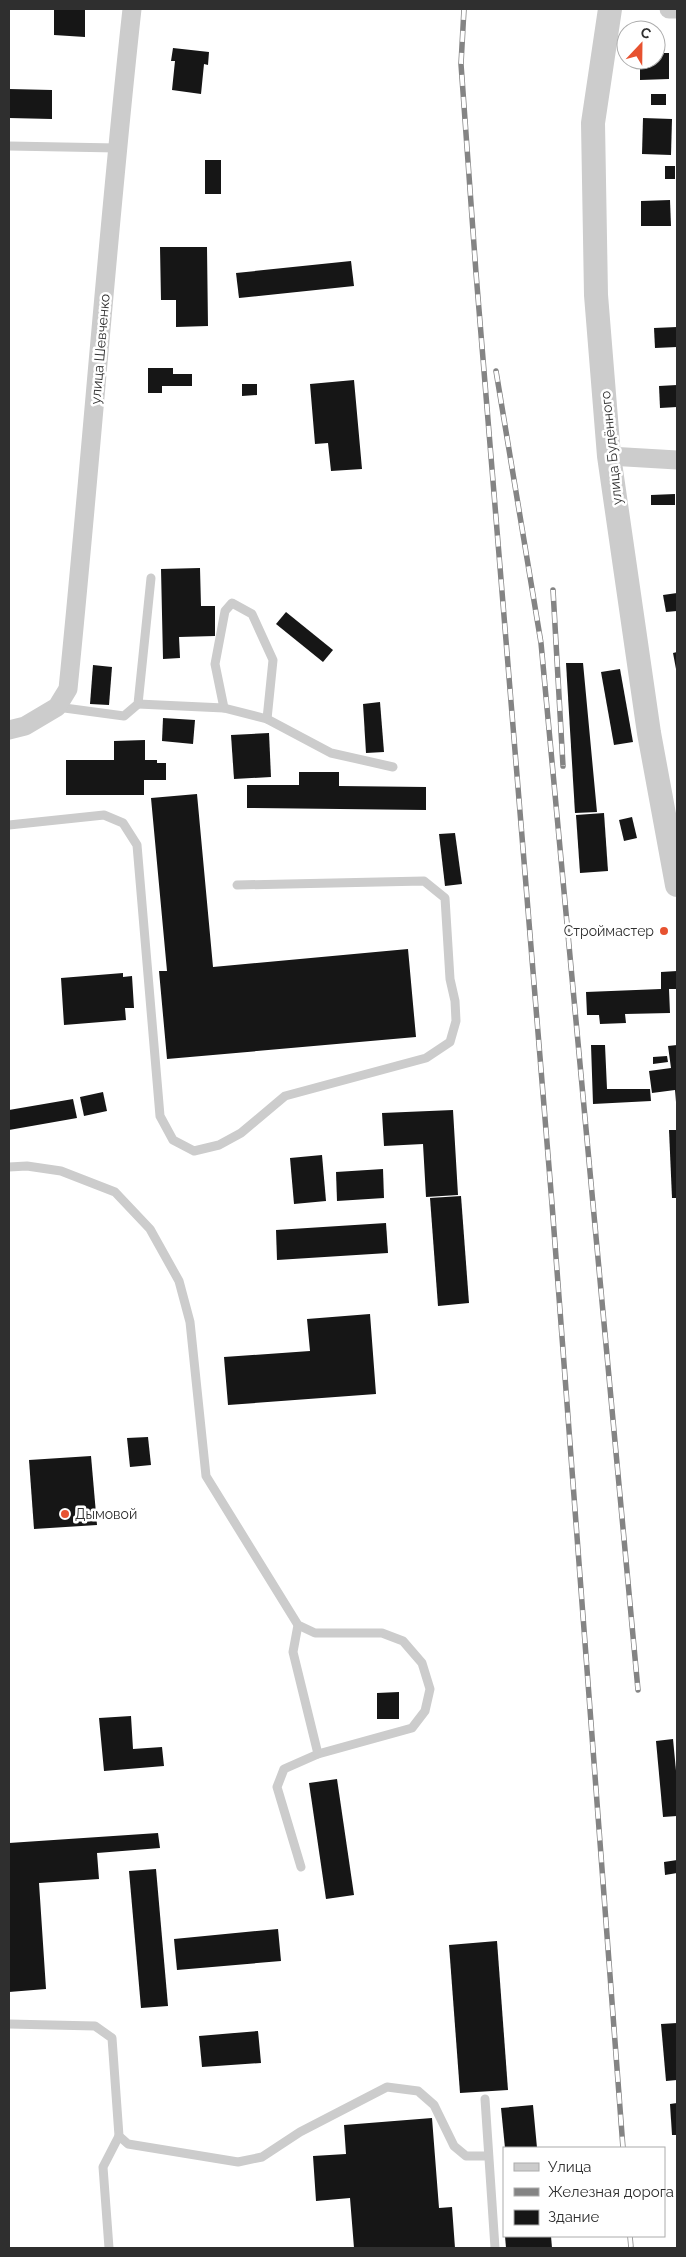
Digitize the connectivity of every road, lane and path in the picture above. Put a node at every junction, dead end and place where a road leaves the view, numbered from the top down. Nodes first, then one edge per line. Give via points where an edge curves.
1 (132, 9) edge
2 (610, 9) edge
3 (669, 9) edge
4 (677, 9) edge
5 (9, 146) edge
6 (117, 148) junction
7 (609, 456) junction
8 (677, 460) edge
9 (151, 578) dead end
10 (138, 704) junction
11 (57, 707) junction
12 (224, 708) junction
13 (267, 719) junction
14 (9, 730) edge
15 (393, 766) dead end
16 (9, 825) edge
17 (677, 885) edge
18 (237, 886) dead end
19 (9, 1167) edge
20 (298, 1625) junction
21 (318, 1754) junction
22 (301, 1867) dead end
23 (9, 2024) edge
24 (485, 2099) dead end
25 (119, 2136) junction
26 (488, 2156) junction
27 (109, 2248) edge
28 (495, 2248) edge

1 - 6 street, улица Шевченко
2 - 7 street, улица Будённого via 594,123 596,294
3 - 4 street
5 - 6 lane
6 - 11 street, улица Шевченко via 68,689
7 - 8 street
7 - 17 street, улица Будённого via 649,734
9 - 10 lane
10 - 11 lane via 124,716
10 - 12 lane
11 - 14 street via 25,726
12 - 13 lane
12 - 13 lane via 215,664 225,611 232,603 252,614 273,660
13 - 15 lane via 331,752
16 - 18 lane via 104,815 123,823 137,845 160,1116 173,1140 194,1151 219,1145 242,1133 285,1096 426,1058 450,1042 456,1021 445,898 424,881
19 - 20 lane via 61,1171 115,1192 150,1229 179,1281 190,1322 206,1476
20 - 21 lane via 293,1652
20 - 21 lane via 314,1632 382,1633 403,1641 422,1663 430,1689 425,1711 412,1728
21 - 22 lane via 284,1768 277,1787
23 - 25 lane via 95,2026 112,2038
24 - 26 lane
25 - 26 lane via 128,2144 238,2162 262,2157 300,2132 387,2087 418,2091 434,2105 454,2146 466,2156
25 - 27 lane via 103,2167
26 - 28 lane

